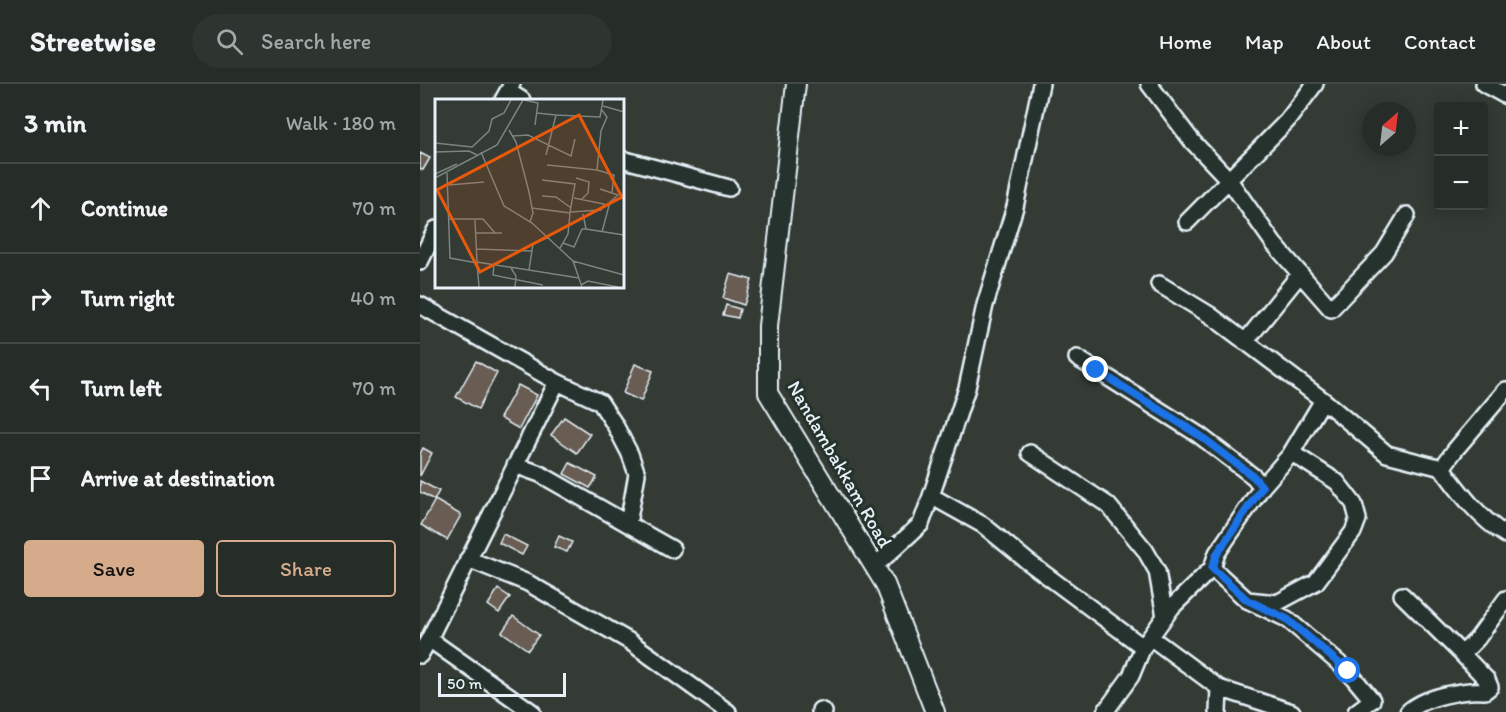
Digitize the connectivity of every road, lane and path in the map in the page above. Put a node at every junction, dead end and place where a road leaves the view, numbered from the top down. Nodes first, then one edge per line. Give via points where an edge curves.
1 (796, 84) edge
2 (1041, 84) edge
3 (1149, 84) edge
4 (1315, 84) edge
5 (1484, 84) edge
6 (1506, 96) edge
7 (624, 160) edge
8 (1229, 180) junction
9 (729, 188) dead end
10 (1407, 215) dead end
11 (1187, 222) dead end
12 (435, 231) edge
13 (420, 261) edge
14 (1300, 274) junction
15 (1159, 284) dead end
16 (420, 305) edge
17 (1245, 342) junction
18 (1077, 358) dead end
19 (557, 382) junction
20 (1506, 390) edge
21 (1323, 400) junction
22 (1030, 453) dead end
23 (1292, 453) junction
24 (515, 465) junction
25 (1442, 468) junction
26 (1262, 487) junction
27 (931, 496) junction
28 (628, 524) junction
29 (1506, 535) edge
30 (672, 549) dead end
31 (468, 559) junction
32 (874, 567) junction
33 (1212, 568) junction
34 (1402, 595) dead end
35 (1506, 599) edge
36 (1247, 600) junction
37 (1166, 617) junction
38 (1147, 642) junction
39 (423, 647) edge
40 (1462, 654) junction
41 (1219, 688) junction
42 (525, 710) edge
43 (728, 712) edge
44 (935, 712) edge
45 (1105, 712) edge
46 (1218, 712) edge
47 (1292, 712) edge
48 (1356, 712) edge
49 (1408, 712) edge

1 - 32 street, Nandambakkam Road via 768,326 768,393
2 - 27 street via 1015,207 985,305 967,388
3 - 8 street via 1192,141
4 - 8 street via 1287,122
5 - 6 street
7 - 9 street
8 - 11 street
8 - 14 street
10 - 14 street via 1384,253 1331,309
12 - 13 street
14 - 17 street
15 - 17 street
16 - 19 street
17 - 21 street
18 - 26 street via 1199,435
19 - 24 street
19 - 28 street via 600,402 630,454 637,474
20 - 25 street
21 - 23 street
21 - 25 street via 1387,454
22 - 37 street via 1108,506 1145,550 1157,571
23 - 26 street
23 - 36 street via 1337,482 1354,504 1358,519 1353,532 1316,582 1277,603
24 - 28 street via 540,474
24 - 31 street
25 - 29 street via 1488,524
26 - 33 street via 1217,554
27 - 32 street via 921,524
27 - 38 street via 983,525 1027,561
28 - 30 street
31 - 39 street
31 - 43 street via 528,583 628,641
32 - 44 street, Nandambakkam Road via 885,584
33 - 36 street
33 - 37 street
34 - 40 street
35 - 40 street
36 - 48 street via 1287,619 1348,671 1372,700
37 - 38 street
38 - 41 street
38 - 45 street via 1131,676
39 - 42 street
40 - 49 street via 1490,687 1485,692 1455,691 1413,706
41 - 46 street
41 - 47 street

